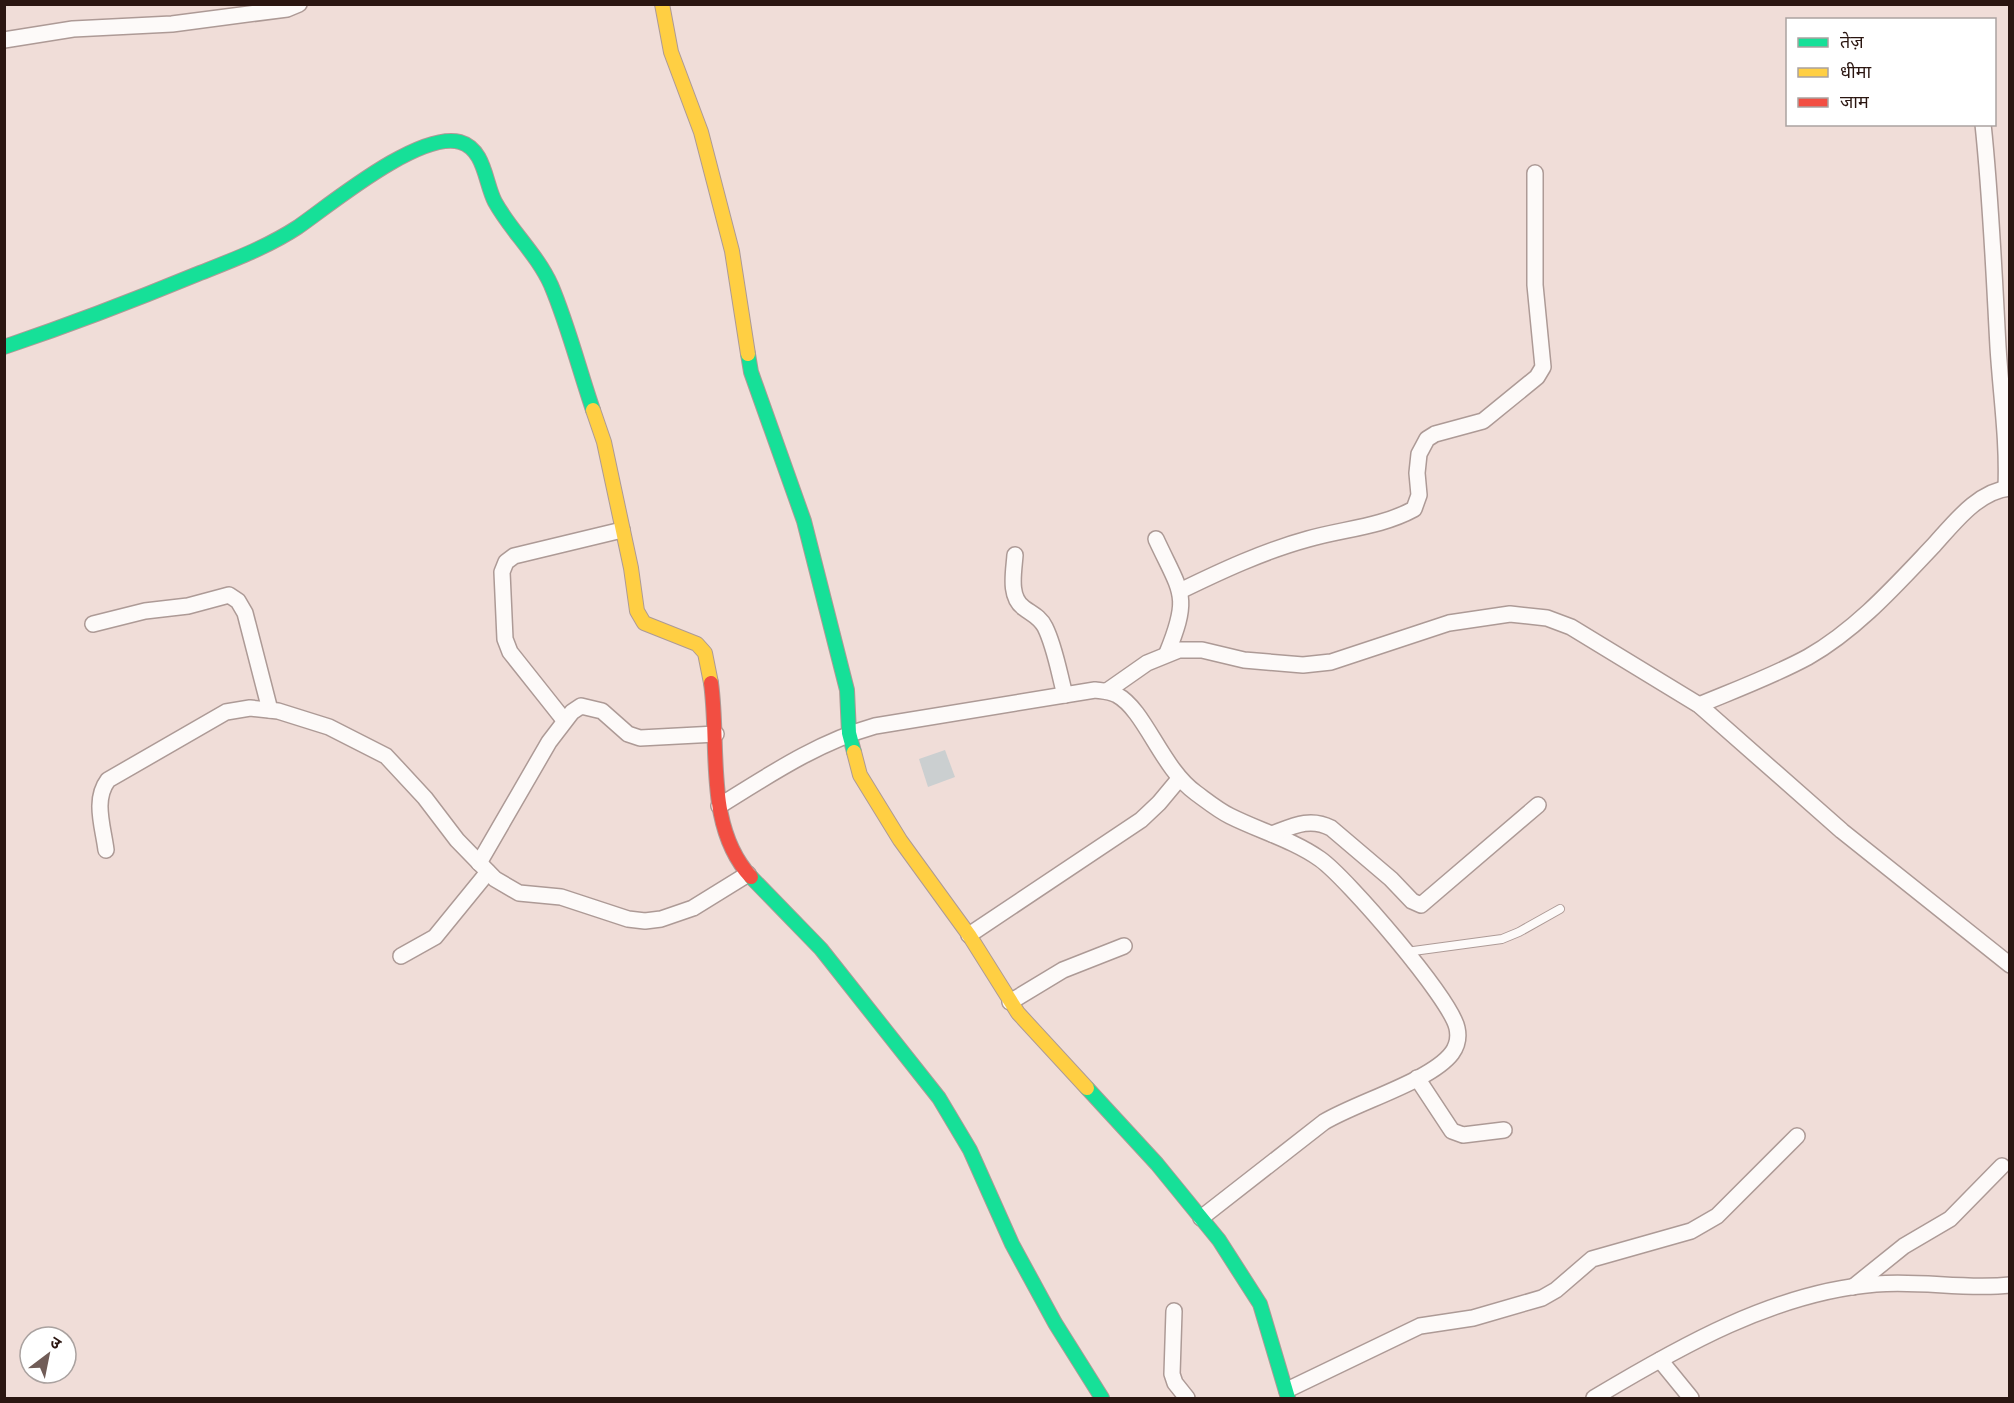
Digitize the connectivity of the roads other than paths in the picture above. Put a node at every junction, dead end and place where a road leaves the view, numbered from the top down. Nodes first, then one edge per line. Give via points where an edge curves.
1 (299, 4) edge
2 (662, 4) edge
3 (4, 40) edge
4 (1983, 126) edge
5 (1535, 172) dead end
6 (2003, 288) edge
7 (4, 347) edge
8 (2008, 488) edge
9 (622, 530) junction
10 (1156, 539) dead end
11 (1015, 555) dead end
12 (1180, 591) junction
13 (93, 624) dead end
14 (1167, 653) junction
15 (1107, 691) junction
16 (1065, 695) junction
17 (1699, 705) junction
18 (270, 710) junction
19 (564, 720) junction
20 (849, 733) junction
21 (716, 734) junction
22 (1179, 779) junction
23 (1538, 805) dead end
24 (719, 806) junction
25 (1272, 834) junction
26 (106, 850) dead end
27 (484, 867) junction
28 (748, 874) junction
29 (1560, 909) dead end
30 (969, 935) junction
31 (1124, 946) dead end
32 (1405, 952) junction
33 (401, 956) dead end
34 (2010, 964) edge
35 (1010, 1002) junction
36 (1417, 1078) junction
37 (1504, 1130) dead end
38 (1797, 1136) dead end
39 (2002, 1166) dead end
40 (1201, 1218) junction
41 (2010, 1285) edge
42 (1853, 1287) junction
43 (1174, 1311) dead end
44 (1660, 1360) junction
45 (1288, 1394) edge
46 (1102, 1398) edge
47 (1187, 1398) edge
48 (1594, 1398) edge
49 (1691, 1398) edge

1 - 3 street via 287,9 172,24 73,29
2 - 20 street via 671,52 701,132 732,251 751,372 804,521 847,690
4 - 6 street
5 - 12 street via 1535,285 1543,360 1537,377 1483,421 1427,439 1419,454 1419,495 1414,509 1289,545
6 - 8 street via 1998,348
7 - 9 street via 96,317 277,241 346,190 422,147 443,140 459,141 477,155 495,202 540,263 551,285 604,442
8 - 17 street via 1971,507 1900,581 1833,640 1784,670
9 - 19 street via 514,556 502,572 510,652
9 - 21 street via 638,611 644,623 690,640 705,653
10 - 12 street
11 - 16 street via 1016,599 1022,608 1040,618 1046,629
12 - 14 street via 1181,617
13 - 18 street via 229,595 245,613
14 - 15 street
14 - 17 street via 1202,650 1280,664 1331,662 1449,623 1510,614 1533,615 1571,627
15 - 16 street
15 - 22 street via 1130,707
16 - 20 street
17 - 34 street via 1842,831
18 - 26 street via 226,712 108,780 99,801
18 - 27 street via 329,727 387,756
19 - 21 street via 581,706 603,711 628,734 640,738
19 - 27 street
20 - 24 street via 784,766
20 - 30 street via 860,775 900,840
21 - 24 street
22 - 25 street via 1229,815
22 - 30 street via 1141,820
23 - 25 street via 1421,905 1321,823 1299,824
24 - 28 street via 727,838
25 - 32 street via 1311,852 1337,873
27 - 28 street via 506,888 519,893 571,899 645,921 693,908
27 - 33 street via 435,937
28 - 46 street via 820,949 939,1098 970,1150 1012,1244 1049,1313
29 - 32 lane via 1502,939
30 - 35 street
31 - 35 street via 1063,970
32 - 36 street via 1457,1026 1458,1037 1451,1054
35 - 40 street
36 - 37 street via 1452,1131 1463,1135
36 - 40 street via 1324,1122
38 - 45 street via 1717,1216 1691,1231 1592,1259 1542,1298 1473,1318 1420,1326
39 - 42 street via 1950,1219 1904,1246
40 - 45 street via 1260,1304
41 - 42 street via 1878,1283
42 - 44 street via 1791,1302 1731,1323
43 - 47 street via 1172,1374
44 - 48 street
44 - 49 street

